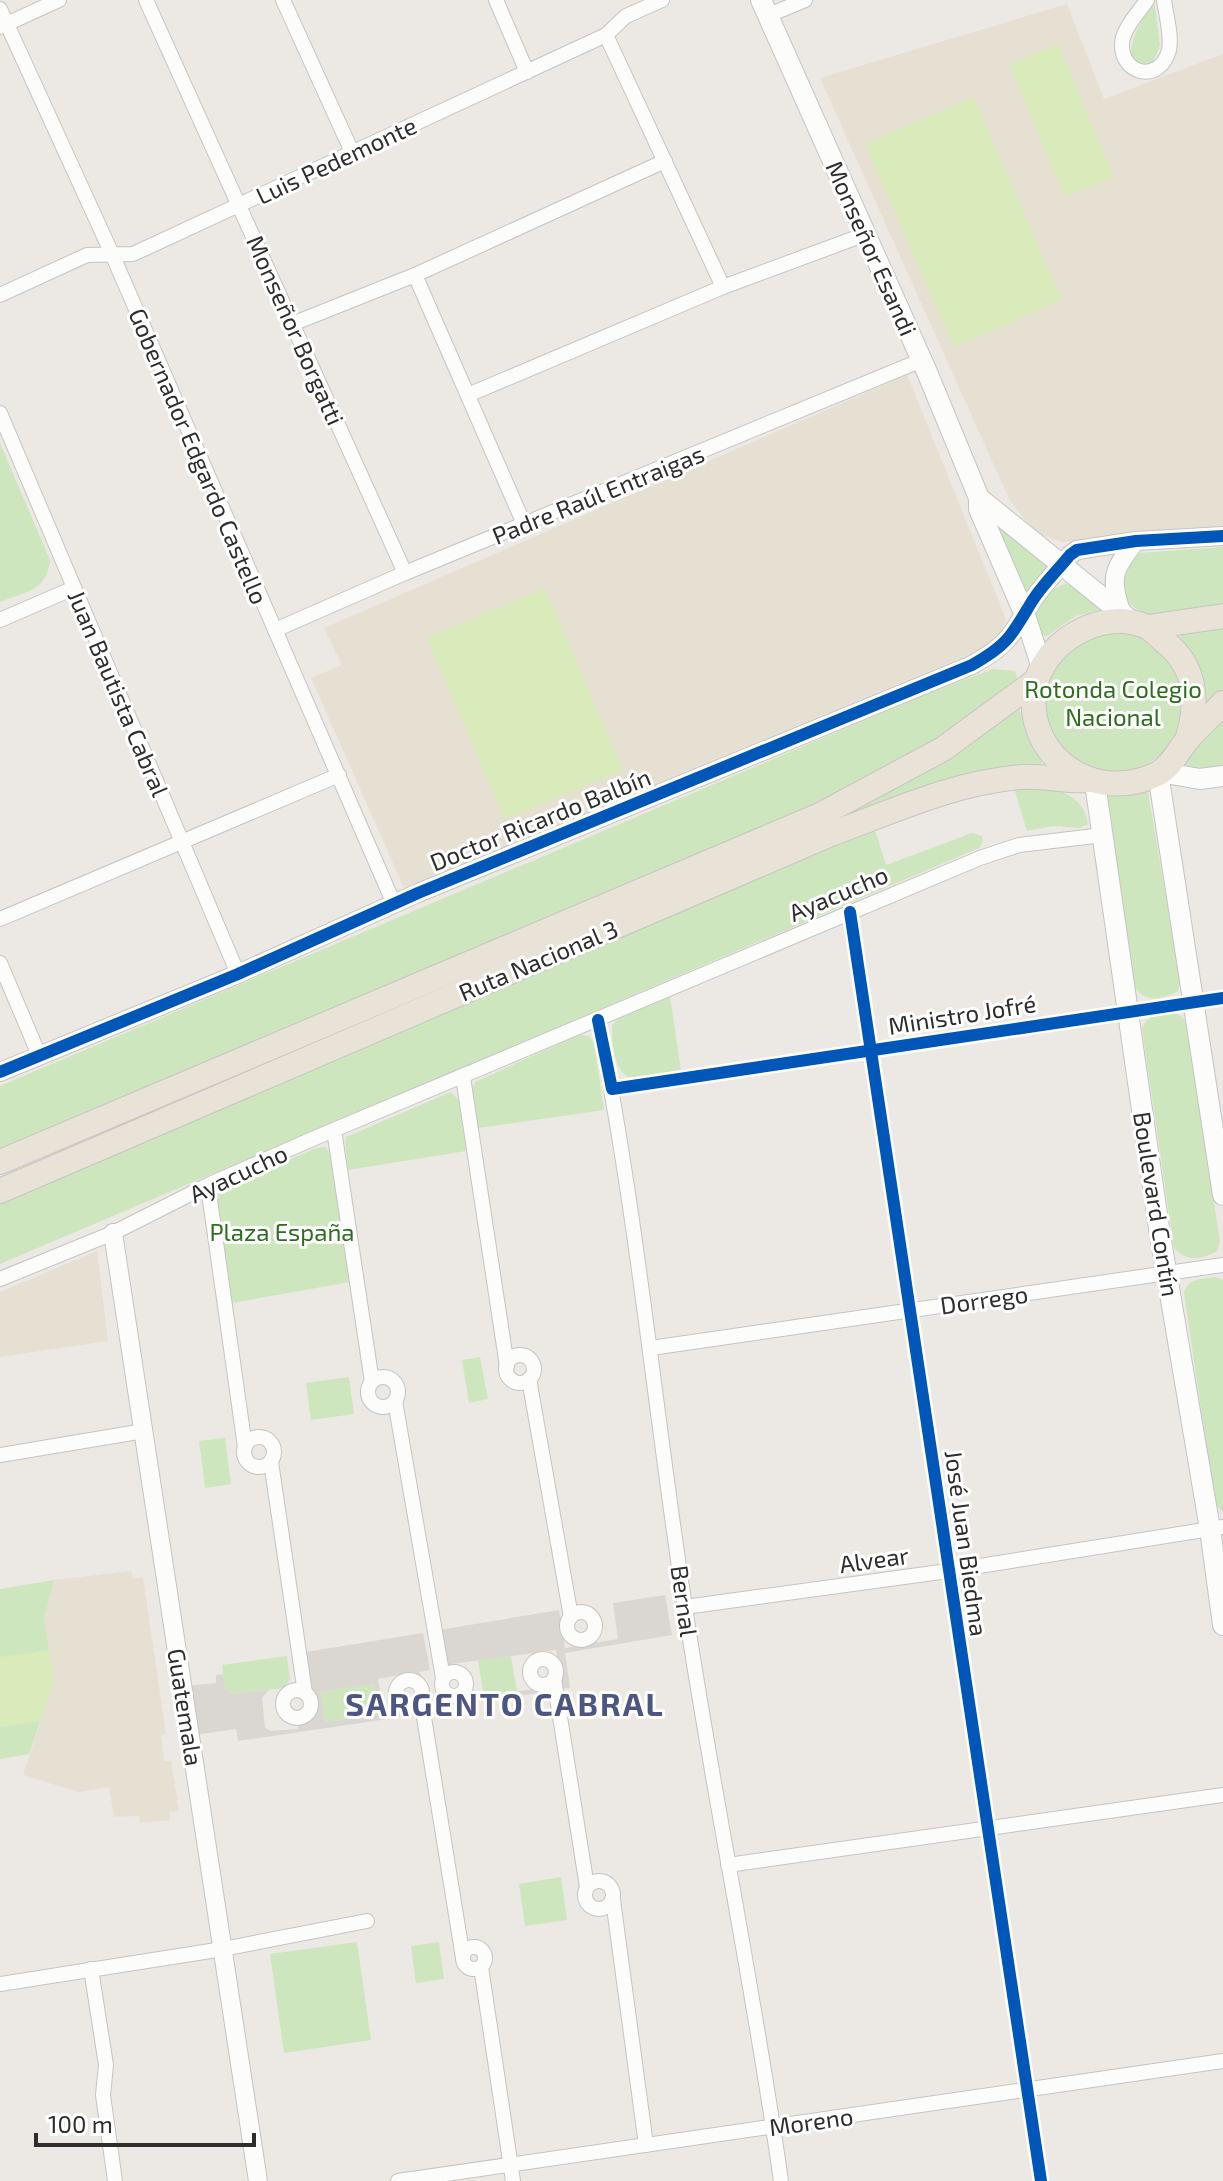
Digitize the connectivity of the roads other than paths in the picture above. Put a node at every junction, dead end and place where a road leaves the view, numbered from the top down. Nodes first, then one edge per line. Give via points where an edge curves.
1 (59, 0) edge
2 (146, 0) edge
3 (283, 0) edge
4 (496, 0) edge
5 (662, 0) edge
6 (805, 0) edge
7 (1147, 0) edge
8 (1164, 0) edge
9 (765, 8) edge
10 (0, 9) edge
11 (3, 26) edge
12 (606, 35) junction
13 (527, 72) junction
14 (352, 152) junction
15 (665, 161) junction
16 (240, 205) junction
17 (866, 234) junction
18 (112, 254) junction
19 (415, 275) junction
20 (723, 287) junction
21 (0, 295) edge
22 (292, 324) junction
23 (922, 360) junction
24 (468, 395) junction
25 (0, 413) edge
26 (979, 498) junction
27 (524, 524) junction
28 (1223, 536) edge
29 (1136, 541) junction
30 (1062, 564) junction
31 (405, 573) junction
32 (74, 588) junction
33 (1025, 615) junction
34 (1223, 616) edge
35 (0, 620) edge
36 (1135, 621) junction
37 (275, 630) junction
38 (1039, 674) junction
39 (1223, 703) edge
40 (1187, 740) junction
41 (1158, 773) junction
42 (339, 775) junction
43 (1223, 776) edge
44 (1092, 782) junction
45 (1103, 835) junction
46 (182, 842) junction
47 (394, 904) junction
48 (850, 912) junction
49 (0, 919) edge
50 (0, 963) edge
51 (238, 974) junction
52 (1223, 998) edge
53 (1193, 1001) junction
54 (1127, 1011) junction
55 (598, 1020) junction
56 (870, 1050) junction
57 (39, 1055) junction
58 (0, 1072) edge
59 (463, 1077) junction
60 (612, 1089) junction
61 (334, 1130) junction
62 (0, 1162) edge
63 (208, 1186) junction
64 (0, 1191) edge
65 (1223, 1195) edge
66 (113, 1233) junction
67 (1223, 1265) edge
68 (1168, 1272) junction
69 (0, 1279) edge
70 (911, 1309) junction
71 (651, 1348) junction
72 (507, 1366) junction
73 (529, 1379) junction
74 (144, 1431) junction
75 (245, 1447) junction
76 (0, 1455) edge
77 (271, 1462) junction
78 (1216, 1528) edge
79 (948, 1571) junction
80 (685, 1607) junction
81 (571, 1617) dead end
82 (1223, 1625) edge
83 (443, 1678) dead end
84 (554, 1679) dead end
85 (305, 1693) dead end
86 (421, 1699) dead end
87 (1223, 1795) edge
88 (989, 1829) junction
89 (728, 1865) junction
90 (587, 1887) junction
91 (613, 1900) junction
92 (367, 1921) dead end
93 (223, 1949) junction
94 (91, 1969) junction
95 (0, 1984) edge
96 (1223, 2061) edge
97 (1026, 2088) junction
98 (773, 2126) junction
99 (646, 2145) junction
100 (511, 2165) junction
101 (115, 2181) edge
102 (258, 2181) edge
103 (398, 2181) edge
104 (513, 2181) edge
105 (781, 2181) edge
106 (1041, 2181) edge

1 - 11 street
2 - 16 street, Monseñor Borgatti
3 - 14 street
4 - 13 street
5 - 12 street, Luis Pedemonte via 626,16
6 - 9 street
7 - 8 street via 1121,45 1127,62 1150,73 1162,67 1170,48
9 - 17 main road, Monseñor Esandi
10 - 11 street, Gobernador Edgardo Castello
11 - 18 street, Gobernador Edgardo Castello
12 - 13 street, Luis Pedemonte
12 - 15 street
13 - 14 street, Luis Pedemonte
14 - 16 street, Luis Pedemonte
15 - 19 street
15 - 20 street
16 - 18 street, Luis Pedemonte via 133,254
16 - 22 street, Monseñor Borgatti
17 - 20 street
17 - 23 main road, Monseñor Esandi
18 - 21 street, Luis Pedemonte via 87,255
18 - 37 street, Gobernador Edgardo Castello
19 - 22 street
19 - 24 street
20 - 24 street
22 - 31 street, Monseñor Borgatti
23 - 26 main road, Monseñor Esandi
23 - 27 street, Padre Raúl Entraigas
24 - 27 street
25 - 32 street, Juan Bautista Cabral
26 - 30 main road, Monseñor Esandi
26 - 33 main road, Monseñor Esandi via 979,509
27 - 31 street, Padre Raúl Entraigas
28 - 29 street
29 - 30 street via 1077,550
29 - 36 street via 1113,578
30 - 33 street, Doctor Ricardo Balbín
30 - 36 main road, Monseñor Esandi
31 - 37 street, Padre Raúl Entraigas
32 - 35 street
32 - 46 street, Juan Bautista Cabral
33 - 38 main road, Monseñor Esandi
33 - 47 street, Doctor Ricardo Balbín via 1001,647 972,665
34 - 36 highway, Ruta Nacional 3
36 - 38 highway, Ruta Nacional 3 via 1077,632 1056,647
36 - 40 highway via 1172,647 1187,667 1194,716
37 - 42 street, Gobernador Edgardo Castello
38 - 44 highway via 1034,714 1041,737 1054,757
38 - 62 highway, Ruta Nacional 3 via 943,749 820,815
39 - 40 highway
40 - 41 highway
41 - 43 main road via 1200,779
41 - 44 highway via 1122,784
41 - 53 main road
42 - 46 street
42 - 47 street, Gobernador Edgardo Castello
44 - 45 main road, Boulevard Contín
44 - 64 highway, Ruta Nacional 3 via 1023,777 988,782 831,834
45 - 48 street, Ayacucho via 1019,845
45 - 54 main road, Boulevard Contín
46 - 49 street
46 - 51 street, Juan Bautista Cabral
47 - 51 street, Doctor Ricardo Balbín
48 - 55 street, Ayacucho
48 - 56 street, José Juan Biedma
50 - 57 street
51 - 57 street, Doctor Ricardo Balbín
52 - 53 street, Ministro Jofré
53 - 54 street, Ministro Jofré
53 - 65 main road
54 - 56 street, Ministro Jofré
54 - 68 main road, Boulevard Contín
55 - 59 street, Ayacucho
55 - 60 street, Bernal
56 - 60 street, Ministro Jofré
56 - 70 street, José Juan Biedma
57 - 58 street, Doctor Ricardo Balbín
59 - 61 street, Ayacucho
59 - 72 street
60 - 71 street, Bernal
61 - 63 street, Ayacucho
61 - 83 street via 372,1382 380,1377 394,1382 398,1390 395,1401
63 - 66 street, Ayacucho
63 - 75 street
66 - 69 street, Ayacucho
66 - 74 street, Guatemala
67 - 68 street, Dorrego
68 - 70 street, Dorrego
68 - 78 main road, Boulevard Contín
70 - 71 street, Dorrego
70 - 79 street, José Juan Biedma
71 - 80 street, Bernal
72 - 73 street via 512,1380
72 - 73 street via 513,1357 526,1356 534,1367
73 - 81 street
74 - 76 street
74 - 93 street, Guatemala
75 - 77 street via 250,1465
75 - 77 street via 251,1439 266,1439 274,1451
77 - 85 street
78 - 79 street, Alvear
78 - 82 main road, Boulevard Contín
79 - 80 street, Alvear
79 - 88 street, José Juan Biedma
80 - 89 street, Bernal
84 - 90 street
86 - 100 street via 463,1958 468,1949 478,1947 486,1955 481,1967
87 - 88 street
88 - 89 street
88 - 97 street, José Juan Biedma
89 - 98 street, Bernal
90 - 91 street via 607,1883
90 - 91 street via 585,1898 594,1908 607,1907
91 - 99 street
92 - 93 street
93 - 94 street
93 - 102 street, Guatemala
94 - 95 street
94 - 101 street via 106,2065 103,2095
96 - 97 street, Moreno
97 - 98 street, Moreno
97 - 106 street, José Juan Biedma
98 - 99 street, Moreno
98 - 105 street, Bernal
99 - 100 street, Moreno
100 - 103 street, Moreno
100 - 104 street

